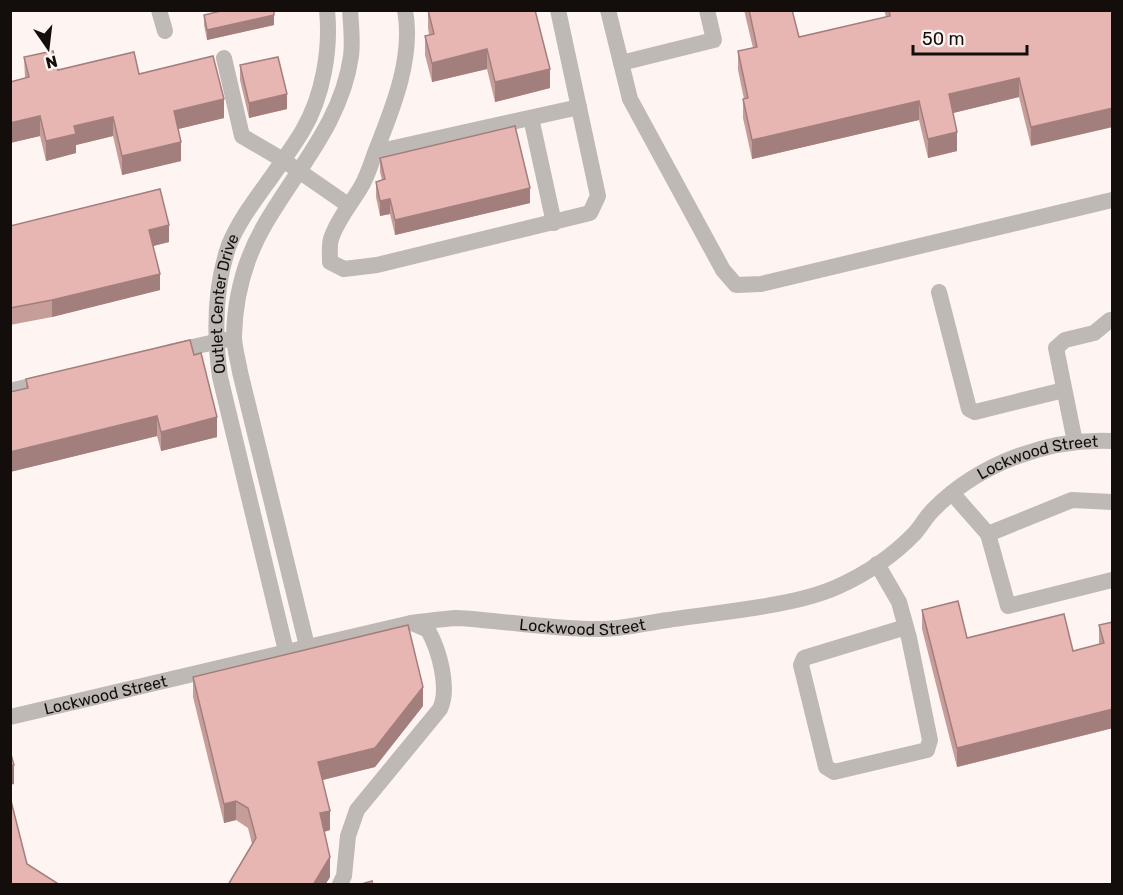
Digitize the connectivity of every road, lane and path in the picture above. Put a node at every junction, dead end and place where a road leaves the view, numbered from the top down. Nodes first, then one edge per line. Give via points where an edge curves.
1 (159, 10) edge
2 (327, 10) edge
3 (350, 10) edge
4 (405, 10) edge
5 (558, 10) edge
6 (608, 10) edge
7 (707, 10) edge
8 (165, 31) dead end
9 (224, 58) dead end
10 (621, 63) junction
11 (579, 107) junction
12 (531, 118) junction
13 (375, 152) junction
14 (283, 160) junction
15 (298, 172) junction
16 (1113, 200) edge
17 (348, 205) junction
18 (554, 223) junction
19 (939, 292) dead end
20 (1112, 319) edge
21 (234, 338) junction
22 (215, 341) junction
23 (158, 355) edge
24 (67, 377) edge
25 (1064, 390) junction
26 (10, 391) edge
27 (1113, 441) edge
28 (1075, 442) junction
29 (952, 493) junction
30 (1113, 502) edge
31 (988, 534) junction
32 (877, 564) junction
33 (1113, 580) edge
34 (411, 623) junction
35 (906, 627) junction
36 (307, 646) junction
37 (286, 651) junction
38 (10, 717) edge
39 (340, 885) edge

1 - 8 street
2 - 14 street, Outlet Center Drive via 327,52 314,106
3 - 15 street, Outlet Center Drive via 352,55 346,82 322,139
4 - 13 street via 406,44 400,82
5 - 11 street
6 - 10 street
7 - 10 street via 714,40
9 - 14 street via 242,136
10 - 16 street via 630,99 723,270 736,285 761,284
11 - 12 street
11 - 18 street via 598,196 590,213
12 - 13 street
12 - 18 street
13 - 17 street via 362,186
14 - 15 street
14 - 22 street, Outlet Center Drive via 244,215 229,244 220,280
15 - 17 street
15 - 21 street, Outlet Center Drive via 250,255 240,283
17 - 18 street via 331,240 330,262 344,269 377,265
19 - 25 street via 969,409 975,412
20 - 25 street via 1094,333 1065,340 1056,348
21 - 22 street
21 - 36 street, Outlet Center Drive
22 - 23 street
22 - 37 street, Outlet Center Drive
24 - 26 street
25 - 28 street
27 - 28 street, Lockwood Street
28 - 29 street, Lockwood Street via 1006,461
29 - 31 street
29 - 32 street, Lockwood Street
30 - 31 street via 1071,500
31 - 33 street via 1008,606
32 - 34 street, Lockwood Street via 835,588 808,596 598,630 457,618
32 - 35 street via 899,602
34 - 36 street, Lockwood Street
34 - 39 street via 428,630 437,646 445,698 357,810 348,836
35 - 35 street via 930,740 927,750 834,772 826,767 801,664 804,658
36 - 37 street, Lockwood Street
37 - 38 street, Lockwood Street

